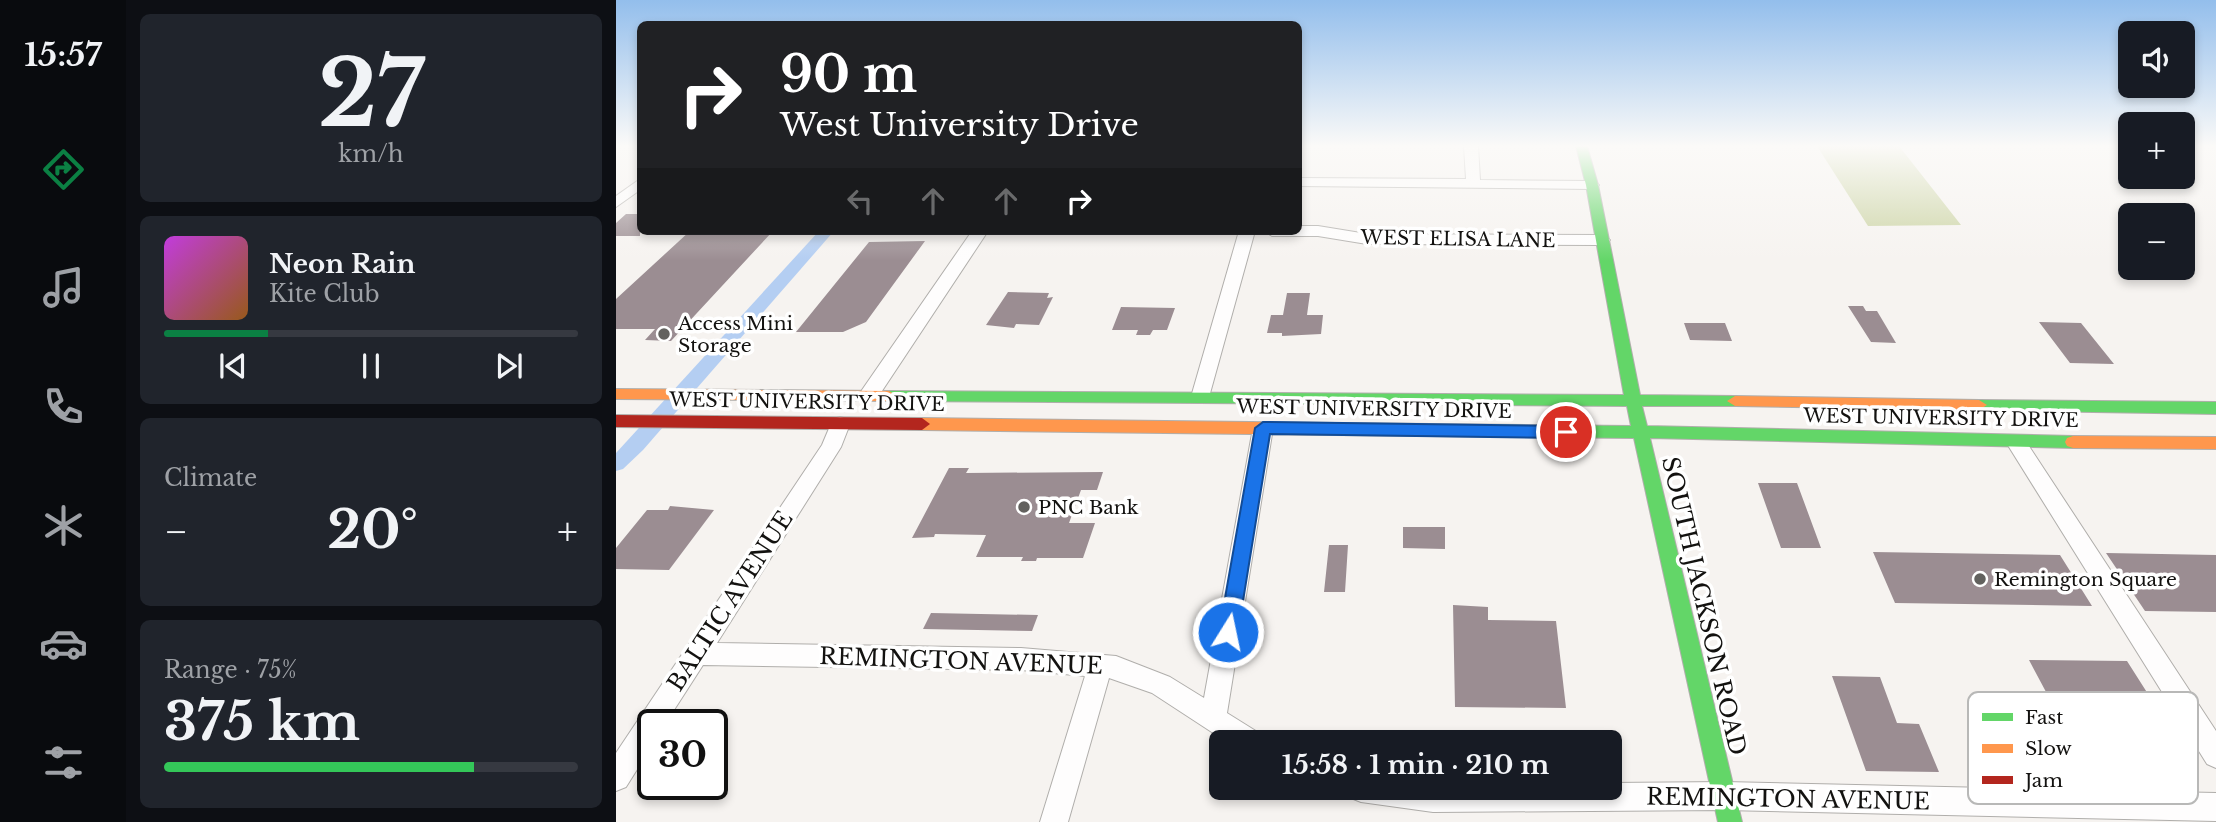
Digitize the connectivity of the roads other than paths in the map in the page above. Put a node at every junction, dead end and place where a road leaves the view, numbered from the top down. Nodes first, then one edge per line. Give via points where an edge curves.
1 (1498, 184) edge
2 (1592, 185) joint
3 (637, 186) edge
4 (616, 203) edge
5 (1302, 231) edge
6 (977, 235) edge
7 (1246, 235) edge
8 (1602, 240) junction
9 (616, 395) edge
10 (869, 395) junction
11 (1085, 396) junction
12 (1200, 397) junction
13 (1633, 400) junction
14 (2216, 408) edge
15 (616, 421) edge
16 (840, 424) junction
17 (1263, 428) junction
18 (1640, 432) junction
19 (2016, 442) junction
20 (2216, 443) edge
21 (695, 654) junction
22 (1100, 666) junction
23 (2176, 692) edge
24 (1213, 720) junction
25 (2198, 727) edge
26 (1230, 730) edge
27 (2216, 755) edge
28 (616, 777) edge
29 (1507, 800) edge
30 (2216, 807) edge
31 (1728, 809) edge
32 (1054, 822) edge

1 - 2 street
2 - 8 main road, SOUTH JACKSON ROAD
3 - 4 street
5 - 8 street, WEST ELISA LANE via 1367,239
6 - 10 street
7 - 12 street
8 - 13 main road, SOUTH JACKSON ROAD
9 - 10 main road, WEST UNIVERSITY DRIVE
10 - 11 main road, WEST UNIVERSITY DRIVE
11 - 12 main road, WEST UNIVERSITY DRIVE
11 - 16 main road via 1055,409 873,407 847,413
12 - 13 main road, WEST UNIVERSITY DRIVE
13 - 14 main road, WEST UNIVERSITY DRIVE
13 - 18 main road, SOUTH JACKSON ROAD
15 - 16 main road, WEST UNIVERSITY DRIVE
16 - 17 main road, WEST UNIVERSITY DRIVE
16 - 21 street, BALTIC AVENUE via 831,447
17 - 18 main road, WEST UNIVERSITY DRIVE
17 - 24 street
18 - 19 main road, WEST UNIVERSITY DRIVE
18 - 31 main road, SOUTH JACKSON ROAD
19 - 20 main road, WEST UNIVERSITY DRIVE
19 - 23 street
21 - 22 street, REMINGTON AVENUE via 1021,659
21 - 28 street, BALTIC AVENUE
22 - 24 street, REMINGTON AVENUE via 1116,667 1161,685
22 - 32 street
24 - 26 street, REMINGTON AVENUE
25 - 27 street
29 - 31 street, REMINGTON AVENUE
30 - 31 street, REMINGTON AVENUE

